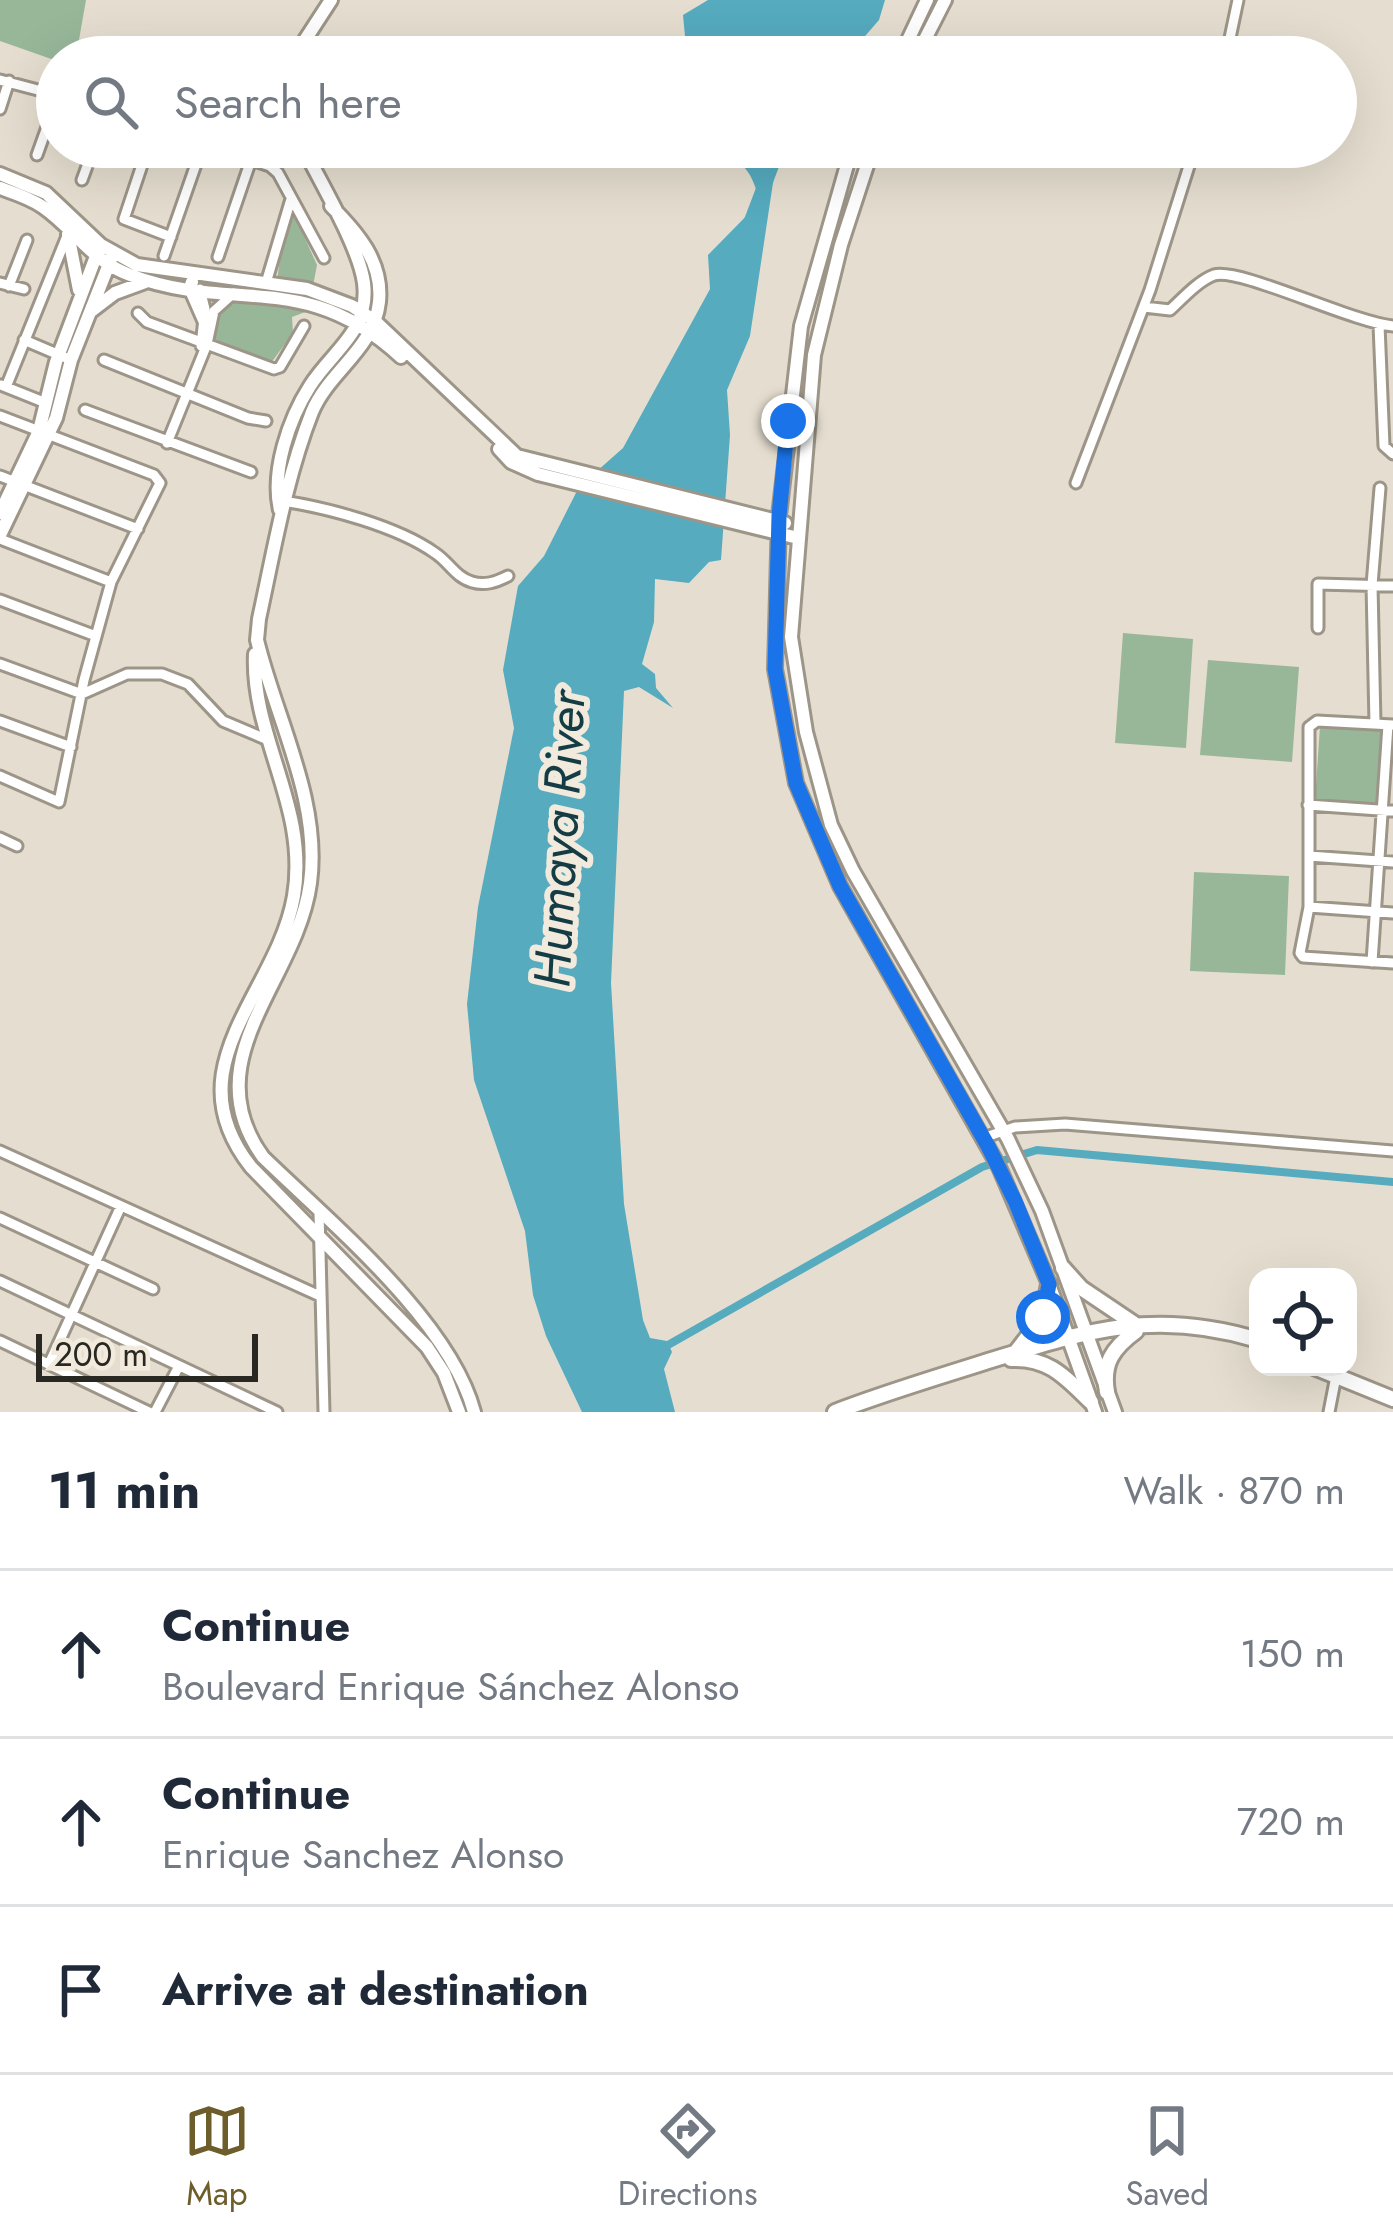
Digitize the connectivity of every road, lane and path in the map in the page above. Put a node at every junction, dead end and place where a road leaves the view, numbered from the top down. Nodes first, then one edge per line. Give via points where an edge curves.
1 (331, 0) edge
2 (927, 0) edge
3 (945, 0) edge
4 (1238, 0) edge
5 (308, 36) edge
6 (910, 36) edge
7 (927, 36) edge
8 (1230, 36) edge
9 (5, 81) edge
10 (36, 91) edge
11 (0, 109) edge
12 (86, 168) edge
13 (141, 168) edge
14 (195, 168) edge
15 (248, 168) edge
16 (269, 168) edge
17 (313, 168) edge
18 (848, 168) edge
19 (866, 168) edge
20 (1189, 168) edge
21 (0, 174) edge
22 (82, 179) dead end
23 (841, 185) junction
24 (0, 188) edge
25 (859, 191) junction
26 (291, 199) junction
27 (68, 232) junction
28 (171, 237) junction
29 (27, 240) dead end
30 (105, 255) junction
31 (164, 256) dead end
32 (218, 256) dead end
33 (323, 259) dead end
34 (149, 281) junction
35 (4, 284) edge
36 (195, 284) junction
37 (270, 287) junction
38 (24, 289) dead end
39 (235, 292) junction
40 (78, 299) junction
41 (1144, 307) junction
42 (89, 313) junction
43 (138, 313) dead end
44 (208, 313) junction
45 (367, 321) junction
46 (1379, 325) junction
47 (304, 326) dead end
48 (1393, 326) edge
49 (24, 340) junction
50 (203, 346) junction
51 (65, 356) junction
52 (104, 360) dead end
53 (3, 386) edge
54 (186, 393) junction
55 (46, 404) junction
56 (85, 410) dead end
57 (0, 416) edge
58 (266, 421) dead end
59 (44, 433) junction
60 (167, 443) junction
61 (1392, 454) edge
62 (251, 472) dead end
63 (0, 476) edge
64 (782, 482) junction
65 (1076, 483) dead end
66 (20, 484) junction
67 (802, 484) junction
68 (1379, 488) dead end
69 (282, 501) junction
70 (0, 513) edge
71 (773, 526) junction
72 (138, 529) junction
73 (798, 532) junction
74 (0, 537) edge
75 (508, 575) dead end
76 (111, 582) junction
77 (1372, 585) junction
78 (1393, 586) edge
79 (0, 600) edge
80 (1318, 628) dead end
81 (96, 636) junction
82 (257, 640) junction
83 (1, 668) edge
84 (82, 694) junction
85 (261, 702) junction
86 (0, 721) edge
87 (1375, 724) junction
88 (237, 725) junction
89 (1390, 725) edge
90 (271, 742) junction
91 (71, 748) junction
92 (1389, 760) edge
93 (0, 776) edge
94 (1308, 805) junction
95 (1387, 811) edge
96 (0, 838) edge
97 (17, 846) dead end
98 (1309, 856) junction
99 (1378, 860) junction
100 (1393, 862) edge
101 (1309, 907) junction
102 (1375, 911) junction
103 (1393, 913) edge
104 (1372, 962) junction
105 (1393, 964) edge
106 (1005, 1134) junction
107 (986, 1142) junction
108 (0, 1151) edge
109 (1393, 1151) edge
110 (121, 1206) junction
111 (319, 1212) junction
112 (0, 1218) edge
113 (319, 1232) junction
114 (353, 1247) junction
115 (96, 1262) junction
116 (349, 1264) junction
117 (1064, 1268) junction
118 (0, 1281) edge
119 (1049, 1284) junction
120 (153, 1289) dead end
121 (320, 1296) junction
122 (72, 1315) junction
123 (1136, 1328) junction
124 (1084, 1335) junction
125 (1067, 1339) junction
126 (0, 1341) edge
127 (1249, 1341) edge
128 (1011, 1356) junction
129 (49, 1364) junction
130 (179, 1366) junction
131 (1340, 1377) edge
132 (1107, 1392) junction
133 (1390, 1396) edge
134 (1093, 1407) edge
135 (152, 1412) edge
136 (278, 1412) edge
137 (324, 1412) edge
138 (459, 1412) edge
139 (474, 1412) edge
140 (837, 1412) edge
141 (1115, 1412) edge
142 (1329, 1412) edge
143 (1388, 1412) edge

1 - 5 street
2 - 6 street
3 - 7 street
4 - 8 street
9 - 10 street
9 - 11 street
12 - 22 street
13 - 28 street via 124,219
14 - 28 street
15 - 32 street
16 - 26 street
17 - 45 street via 376,271
18 - 23 street
19 - 25 street
20 - 41 street
21 - 30 street via 46,193
23 - 25 street
23 - 64 street via 801,326
24 - 27 street via 45,208
25 - 67 street via 814,355
26 - 33 street
26 - 37 street
27 - 30 street
27 - 40 street
27 - 49 street
28 - 31 street
29 - 35 street
30 - 34 street
30 - 36 street
30 - 40 street
30 - 42 street
34 - 36 street
34 - 42 street
35 - 38 street
36 - 37 street
36 - 39 street
36 - 44 street
37 - 39 street
37 - 45 street via 317,292
39 - 44 street
40 - 51 street
41 - 46 street via 1170,310 1207,279 1229,273
41 - 65 street
42 - 51 street
43 - 50 street
44 - 50 street
45 - 69 street via 304,398 280,464
45 - 71 street via 518,456
46 - 48 street
46 - 61 street via 1384,446
47 - 50 street via 278,369
49 - 51 street
49 - 53 street
50 - 54 street
51 - 55 street
51 - 59 street
52 - 54 street
53 - 55 street
54 - 58 street
54 - 60 street
55 - 59 street
56 - 60 street
57 - 59 street
59 - 66 street
59 - 72 street via 154,475 160,483
60 - 62 street
63 - 66 street
64 - 67 street
64 - 71 street
66 - 70 street
66 - 72 street
66 - 74 street
67 - 73 street
68 - 77 street
69 - 75 street via 394,534 468,581
69 - 82 street
71 - 73 street
71 - 107 street via 775,669 796,783 840,886
72 - 76 street
73 - 106 street via 791,638 831,825
74 - 76 street
76 - 81 street
77 - 78 street
77 - 80 street via 1318,584
77 - 87 street
79 - 81 street
81 - 84 street
82 - 85 street
82 - 111 street via 312,856 292,951 241,1057 237,1105 263,1157
83 - 84 street
84 - 88 street via 127,674 161,674 188,684
84 - 91 street
85 - 88 street
85 - 90 street
86 - 91 street
87 - 89 street
87 - 94 street via 1312,723
88 - 90 street
89 - 92 street
90 - 113 street via 295,828 296,881 284,933 231,1040 221,1100 240,1153
91 - 93 street via 59,802
92 - 95 street
94 - 95 street
94 - 98 street
95 - 99 street
96 - 97 street
98 - 99 street
98 - 101 street
99 - 100 street
99 - 102 street
101 - 102 street
101 - 104 street via 1303,957
102 - 103 street
102 - 104 street
104 - 105 street
106 - 107 street
106 - 109 street via 1048,1124
106 - 117 street
107 - 119 street
108 - 110 street
110 - 115 street
110 - 121 street
111 - 113 street
111 - 114 street
112 - 115 street
113 - 116 street
113 - 121 street
114 - 116 street
114 - 139 street via 444,1344
115 - 120 street
115 - 122 street
116 - 138 street via 427,1347
117 - 123 main road
117 - 124 street
118 - 122 street
119 - 125 street
119 - 128 main road via 1043,1317
121 - 137 street
122 - 129 street
122 - 130 street
123 - 124 main road
123 - 127 main road via 1194,1325
123 - 132 main road via 1109,1359
124 - 125 main road
124 - 132 street
125 - 128 main road
125 - 134 street
126 - 129 street
128 - 134 main road via 1054,1367
128 - 140 main road
129 - 135 street
130 - 135 street
130 - 136 street
131 - 133 main road
131 - 142 street
132 - 141 street
133 - 143 street

